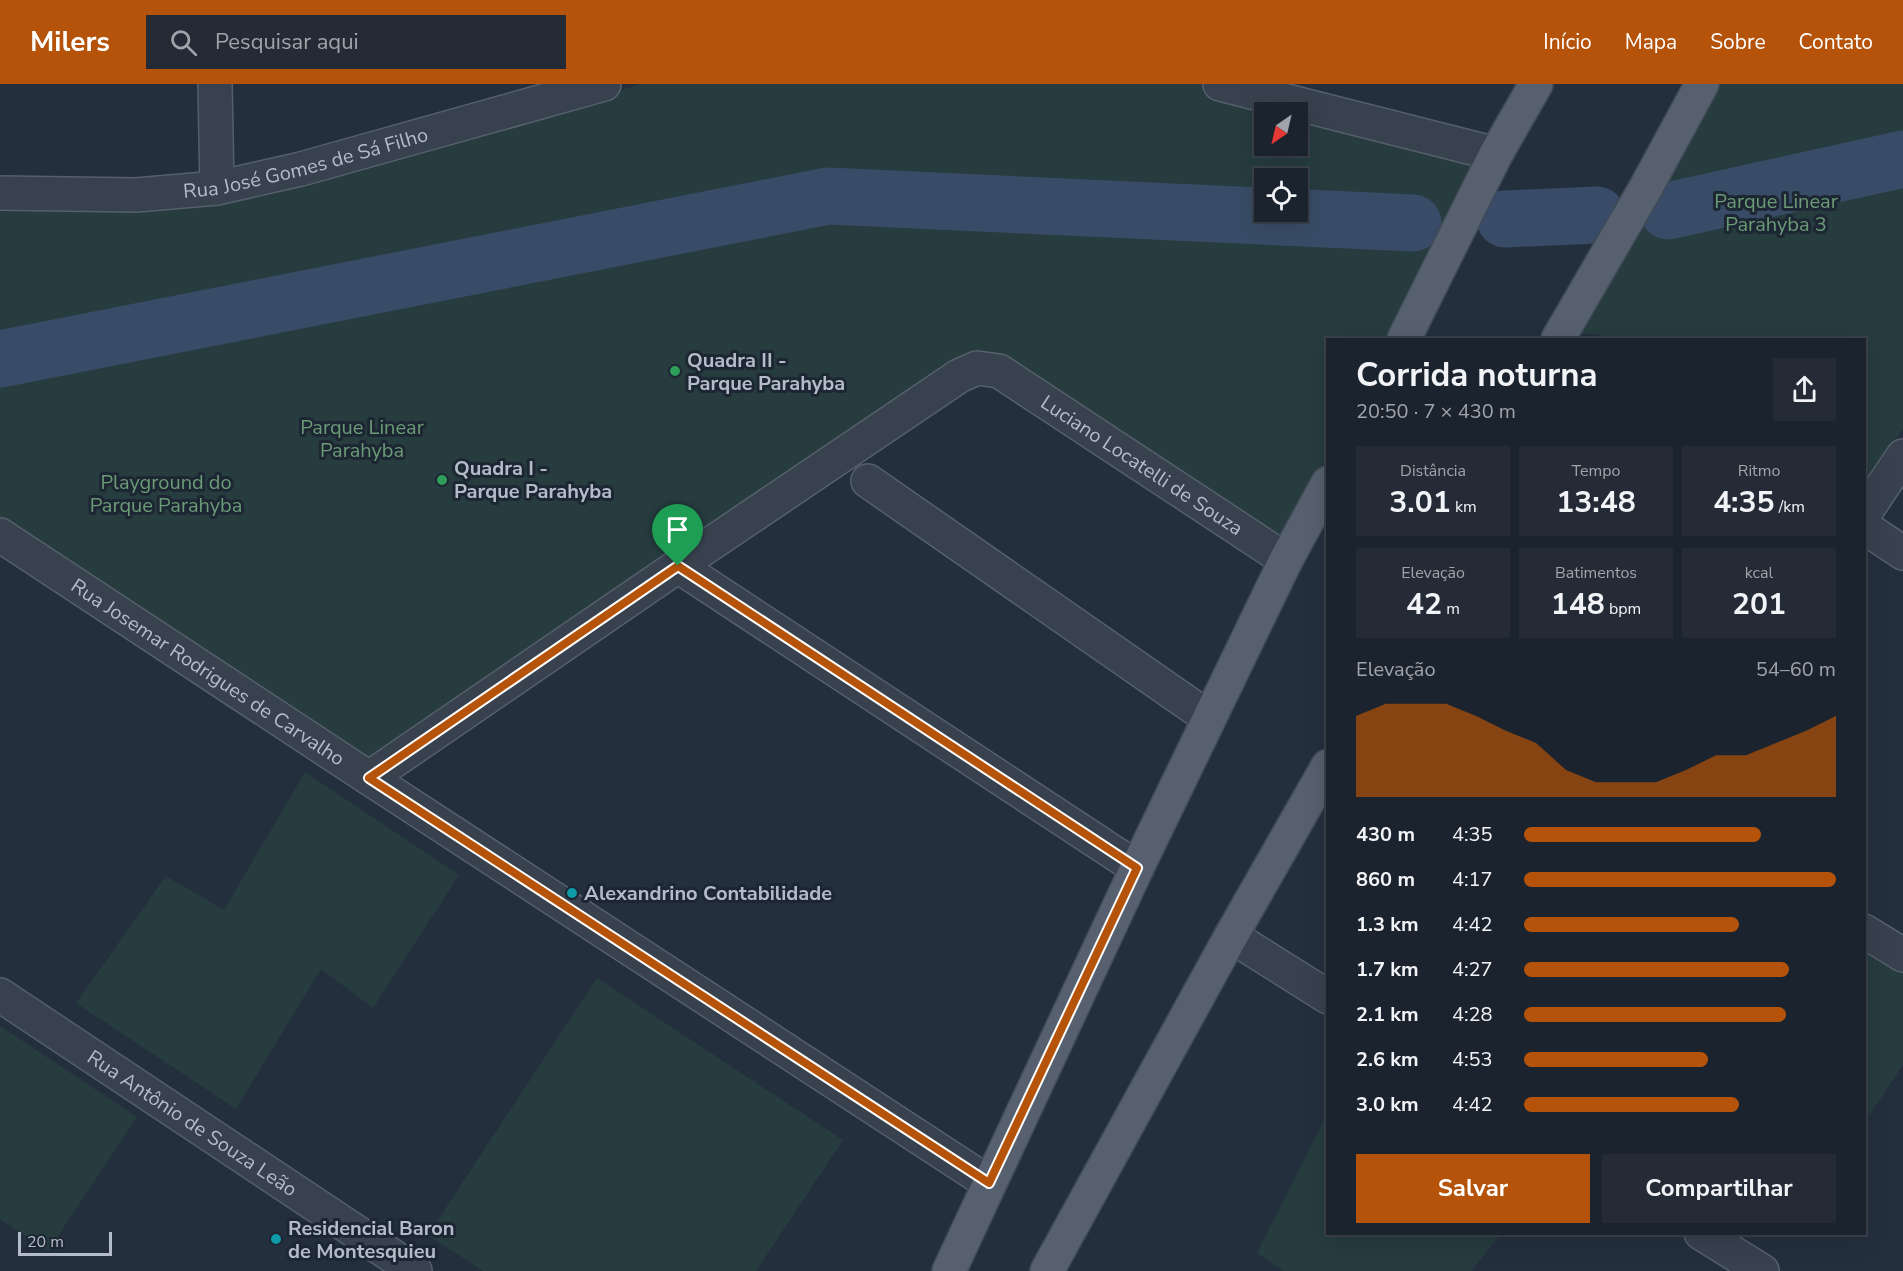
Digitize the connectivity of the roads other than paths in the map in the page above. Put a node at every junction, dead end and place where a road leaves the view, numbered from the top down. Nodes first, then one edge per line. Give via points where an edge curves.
1 (215, 84) edge
2 (604, 84) edge
3 (1221, 84) edge
4 (1536, 84) edge
5 (1702, 84) edge
6 (551, 92) edge
7 (1496, 154) junction
8 (217, 188) junction
9 (0, 193) edge
10 (1404, 338) edge
11 (1562, 338) edge
12 (1903, 456) edge
13 (868, 481) dead end
14 (1326, 487) edge
15 (1866, 511) edge
16 (1866, 528) edge
17 (3, 544) edge
18 (1903, 553) edge
19 (1286, 560) junction
20 (678, 566) junction
21 (1209, 718) junction
22 (1326, 769) edge
23 (369, 778) junction
24 (1137, 868) junction
25 (1866, 932) edge
26 (1230, 936) junction
27 (1903, 955) edge
28 (0, 995) edge
29 (1326, 996) edge
30 (989, 1183) junction
31 (1704, 1235) edge
32 (415, 1271) edge
33 (949, 1271) edge
34 (1047, 1271) edge
35 (1762, 1271) edge

1 - 8 street
2 - 6 street, Rua José Gomes de Sá Filho
3 - 7 street
4 - 7 main road
5 - 11 main road
6 - 8 street, Rua José Gomes de Sá Filho via 301,169
7 - 10 main road
8 - 9 street, Rua José Gomes de Sá Filho via 136,195
12 - 15 street
13 - 21 street
14 - 19 main road
16 - 18 street
17 - 23 street, Rua Josemar Rodrigues de Carvalho
19 - 20 street, Luciano Locatelli de Souza via 999,371 977,368 959,376
19 - 21 main road
20 - 23 street
20 - 24 street
21 - 24 main road
22 - 26 main road
23 - 30 street, Rua Josemar Rodrigues de Carvalho
24 - 30 main road
25 - 27 street
26 - 29 street
26 - 34 main road
28 - 32 street, Rua Antônio de Souza Leão
30 - 33 main road
31 - 35 street

